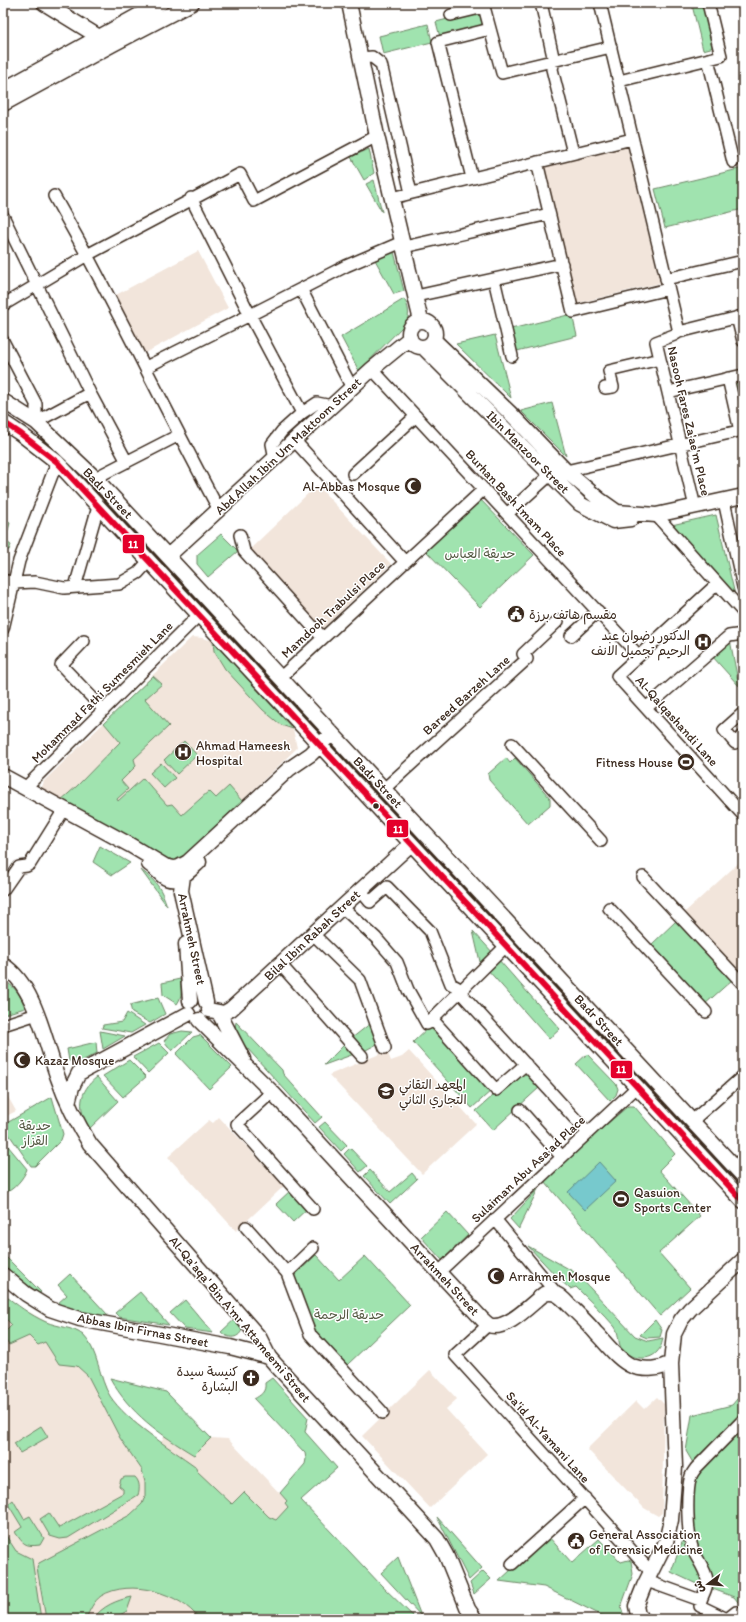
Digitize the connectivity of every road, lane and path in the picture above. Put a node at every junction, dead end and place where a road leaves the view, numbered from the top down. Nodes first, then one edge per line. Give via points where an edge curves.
1 (44, 3) edge
2 (161, 3) edge
3 (192, 3) edge
4 (349, 3) edge
5 (541, 3) edge
6 (600, 3) edge
7 (708, 3) edge
8 (484, 5) edge
9 (450, 15) dead end
10 (490, 29) junction
11 (99, 37) junction
12 (611, 47) junction
13 (360, 58) junction
14 (708, 59) junction
15 (554, 61) junction
16 (619, 81) junction
17 (3, 90) edge
18 (3, 104) edge
19 (377, 136) junction
20 (632, 139) junction
21 (573, 153) junction
22 (537, 162) junction
23 (734, 162) dead end
24 (472, 178) junction
25 (411, 193) junction
26 (54, 196) dead end
27 (191, 198) junction
28 (392, 198) junction
29 (550, 214) junction
30 (4, 221) edge
31 (403, 245) junction
32 (87, 255) junction
33 (743, 261) edge
34 (562, 264) junction
35 (494, 279) junction
36 (36, 284) junction
37 (667, 284) junction
38 (301, 289) junction
39 (416, 296) junction
40 (3, 305) edge
41 (250, 315) junction
42 (740, 316) edge
43 (421, 321) junction
44 (679, 332) junction
45 (410, 338) junction
46 (3, 341) edge
47 (743, 341) edge
48 (429, 344) junction
49 (512, 356) dead end
50 (660, 359) junction
51 (146, 367) junction
52 (372, 369) junction
53 (743, 375) edge
54 (728, 378) junction
55 (352, 388) junction
56 (605, 388) dead end
57 (668, 392) junction
58 (90, 393) junction
59 (3, 401) edge
60 (332, 406) junction
61 (302, 413) junction
62 (416, 416) junction
63 (3, 422) edge
64 (36, 422) junction
65 (742, 430) edge
66 (179, 435) junction
67 (294, 440) junction
68 (680, 445) junction
69 (275, 459) junction
70 (57, 462) junction
71 (127, 462) junction
72 (566, 471) junction
73 (353, 474) dead end
74 (551, 474) junction
75 (95, 478) junction
76 (484, 489) junction
77 (743, 496) edge
78 (724, 500) junction
79 (98, 507) junction
80 (695, 507) junction
81 (219, 510) junction
82 (507, 514) junction
83 (653, 515) junction
84 (240, 535) dead end
85 (168, 556) junction
86 (148, 562) junction
87 (405, 562) junction
88 (8, 582) edge
89 (742, 582) edge
90 (717, 584) junction
91 (75, 588) junction
92 (598, 611) junction
93 (743, 612) edge
94 (199, 616) junction
95 (558, 621) dead end
96 (3, 629) edge
97 (743, 634) edge
98 (571, 636) dead end
99 (323, 638) junction
100 (84, 640) dead end
101 (639, 656) junction
102 (281, 677) junction
103 (646, 708) junction
104 (104, 710) junction
105 (743, 713) edge
106 (332, 733) junction
107 (741, 741) edge
108 (512, 744) dead end
109 (315, 750) junction
110 (3, 776) edge
111 (3, 787) edge
112 (25, 788) junction
113 (384, 789) junction
114 (743, 815) edge
115 (60, 816) junction
116 (600, 841) dead end
117 (411, 844) junction
118 (174, 872) junction
119 (643, 877) dead end
120 (3, 890) edge
121 (360, 890) junction
122 (342, 907) junction
123 (609, 908) dead end
124 (313, 934) junction
125 (506, 946) junction
126 (280, 964) junction
127 (3, 965) edge
128 (743, 984) edge
129 (461, 991) junction
130 (202, 1010) junction
131 (706, 1012) dead end
132 (37, 1014) junction
133 (432, 1019) junction
134 (3, 1025) edge
135 (385, 1048) dead end
136 (362, 1056) dead end
137 (54, 1063) junction
138 (526, 1064) junction
139 (248, 1068) junction
140 (79, 1073) junction
141 (743, 1076) edge
142 (637, 1087) junction
143 (272, 1092) junction
144 (68, 1103) junction
145 (520, 1110) dead end
146 (692, 1121) junction
147 (588, 1132) junction
148 (562, 1157) junction
149 (743, 1176) edge
150 (743, 1201) edge
151 (313, 1209) dead end
152 (495, 1219) junction
153 (246, 1227) dead end
154 (313, 1248) dead end
155 (743, 1260) edge
156 (439, 1272) junction
157 (287, 1273) junction
158 (3, 1275) edge
159 (556, 1293) junction
160 (488, 1324) junction
161 (250, 1328) junction
162 (230, 1347) junction
163 (269, 1358) junction
164 (671, 1363) junction
165 (383, 1413) dead end
166 (743, 1420) edge
167 (585, 1498) junction
168 (512, 1564) dead end
169 (649, 1576) junction
170 (700, 1600) junction
171 (736, 1612) dead end
172 (472, 1618) edge
173 (642, 1619) edge

1 - 11 main road
2 - 11 main road
3 - 18 main road
4 - 13 main road
5 - 15 street
6 - 12 street
7 - 14 street via 721,56
8 - 9 street
8 - 10 street
10 - 15 street via 502,73
10 - 24 street via 438,42
11 - 17 main road
12 - 15 street
12 - 16 street
13 - 19 main road
13 - 25 street via 372,57 380,64
14 - 16 street
14 - 23 street
15 - 21 street via 552,69
16 - 20 street
19 - 27 street via 254,201 240,174
19 - 28 main road
20 - 21 street
20 - 37 street
21 - 22 street
22 - 24 street
22 - 29 street
24 - 25 street
25 - 28 street
26 - 32 street
27 - 32 street
27 - 41 street
28 - 31 main road
29 - 31 street
29 - 34 street
30 - 36 street
31 - 38 street via 346,266
31 - 39 main road
32 - 36 street
32 - 51 street
33 - 37 street
34 - 35 street
34 - 37 street via 573,312
35 - 39 street
35 - 49 street
36 - 40 street
36 - 58 street
37 - 44 street
38 - 41 street
38 - 55 street
39 - 43 main road
41 - 51 street
41 - 61 street
42 - 44 street
42 - 47 street
43 - 45 main road via 410,330
43 - 48 main road via 429,323 434,329 436,336
44 - 50 street, Nasooh Fares Za'ae'm Place via 656,342
45 - 48 main road via 415,345
45 - 52 main road, Abd Allah Ibin Um Maktoom Street
46 - 64 street via 36,404
48 - 72 main road, Ibin Manzoor Street via 511,414
48 - 74 main road, Ibin Manzoor Street
50 - 56 street via 609,371 613,387
50 - 57 street, Nasooh Fares Za'ae'm Place
51 - 66 street
52 - 55 main road, Abd Allah Ibin Um Maktoom Street
52 - 62 street, Burhan Bash Imam Place
53 - 54 street
54 - 57 street
54 - 65 street
55 - 60 main road, Abd Allah Ibin Um Maktoom Street
57 - 68 street, Nasooh Fares Za'ae'm Place
58 - 64 street
58 - 71 street
59 - 64 main road, Badr Street
60 - 61 street via 317,403
60 - 67 main road, Abd Allah Ibin Um Maktoom Street
61 - 69 street via 272,444
62 - 73 street
62 - 76 street, Burhan Bash Imam Place
63 - 70 main road, Badr Street
64 - 75 main road, Badr Street
65 - 68 street
66 - 71 street
66 - 81 street
67 - 69 main road, Abd Allah Ibin Um Maktoom Street
67 - 87 street
68 - 72 street
68 - 80 street, Nasooh Fares Za'ae'm Place
69 - 81 main road, Abd Allah Ibin Um Maktoom Street
70 - 79 main road, Badr Street
70 - 88 street via 19,561
71 - 75 street
72 - 83 main road, Ibin Manzoor Street via 617,512
74 - 82 street
74 - 83 main road, Ibin Manzoor Street via 580,504 612,521
75 - 85 main road, Badr Street
76 - 82 street, Burhan Bash Imam Place
76 - 87 street, Mamdooh Trabulsi Place
77 - 78 main road, Ibin Manzoor Street
78 - 80 main road, Ibin Manzoor Street
78 - 89 street
79 - 86 main road, Badr Street
79 - 91 street
80 - 83 main road, Ibin Manzoor Street
81 - 85 main road, Abd Allah Ibin Um Maktoom Street
82 - 92 street, Burhan Bash Imam Place
83 - 90 street
84 - 99 street via 244,551
85 - 102 main road, Badr Street
86 - 91 street via 138,573 119,584
86 - 94 main road, Badr Street
87 - 99 street, Mamdooh Trabulsi Place
88 - 91 street via 35,582 56,588
88 - 96 street
90 - 93 street
90 - 101 street, Al-Qalqashandi Lane
92 - 98 street
92 - 101 street, Burhan Bash Imam Place
94 - 104 street, Mohammad Fathi Sumesmieh Lane
94 - 109 main road, Badr Street
95 - 113 street, Bareed Barzeh Lane via 523,654 528,659
97 - 103 street via 729,636
99 - 102 street, Mamdooh Trabulsi Place
100 - 104 street via 60,665
101 - 103 street, Al-Qalqashandi Lane via 617,676
102 - 106 main road, Badr Street
103 - 114 street, Al-Qalqashandi Lane
104 - 112 street, Mohammad Fathi Sumesmieh Lane
105 - 107 street via 724,730 735,743
106 - 109 main road
106 - 113 main road, Badr Street
108 - 116 street
109 - 117 main road, Badr Street
109 - 118 main road via 297,762
110 - 112 main road
111 - 115 main road
112 - 118 main road
113 - 146 main road, Badr Street
115 - 118 main road via 147,863
115 - 120 street via 30,864 18,868
117 - 121 main road, Bilal Ibin Rabah Street
117 - 125 main road, Badr Street
118 - 130 main road, Arrahmeh Street via 182,891
119 - 128 street
121 - 122 main road, Bilal Ibin Rabah Street
121 - 129 street via 370,902 387,887 404,903 430,931 451,984
122 - 124 main road, Bilal Ibin Rabah Street
122 - 133 street via 376,938 397,962 408,990 427,1024
123 - 131 street
124 - 126 main road, Bilal Ibin Rabah Street
124 - 135 street via 360,980
125 - 129 street
125 - 142 main road, Badr Street
126 - 130 main road, Bilal Ibin Rabah Street via 232,1009 224,1013
126 - 136 street
127 - 132 main road, Al-Qa'aqa' Bin A'mr Attameemi Street via 20,981
129 - 133 street
129 - 138 street
130 - 139 main road, Arrahmeh Street
130 - 139 main road, Arrahmeh Street via 217,1039
130 - 140 main road, Bilal Ibin Rabah Street
132 - 134 street
132 - 137 main road, Al-Qa'aqa' Bin A'mr Attameemi Street
133 - 138 street via 496,1090
137 - 140 main road via 65,1071
137 - 144 main road, Al-Qa'aqa' Bin A'mr Attameemi Street
138 - 147 street
139 - 143 main road, Arrahmeh Street
140 - 144 main road
141 - 146 street
142 - 147 street, Sulaiman Abu Asa'ad Place
142 - 150 main road, Badr Street
143 - 151 street via 237,1124
143 - 156 main road, Arrahmeh Street
144 - 161 main road, Al-Qa'aqa' Bin A'mr Attameemi Street via 90,1144
145 - 148 street
146 - 149 main road, Badr Street
147 - 148 street, Sulaiman Abu Asa'ad Place
148 - 152 street, Sulaiman Abu Asa'ad Place
152 - 156 street, Sulaiman Abu Asa'ad Place
152 - 159 street
153 - 157 street
154 - 157 street
155 - 164 main road via 681,1320 674,1334
156 - 160 main road, Arrahmeh Street
157 - 165 street via 310,1334
158 - 162 main road, Abbas Ibin Firnas Street via 50,1309 80,1319
159 - 160 main road, Arrahmeh Street via 544,1294 504,1324
159 - 164 main road via 618,1356 632,1366 655,1369
160 - 167 street, Sa'id Al-Yamani Lane via 455,1355
161 - 162 main road via 252,1334 248,1341
161 - 163 main road, Al-Qa'aqa' Bin A'mr Attameemi Street via 259,1337
162 - 163 main road, Abbas Ibin Firnas Street
163 - 172 main road, Al-Qa'aqa' Bin A'mr Attameemi Street via 437,1539
164 - 169 main road via 675,1467 671,1520 666,1542
166 - 170 street via 691,1475 688,1511 692,1548 707,1580
167 - 168 street
167 - 169 street, Sa'id Al-Yamani Lane
169 - 170 street
169 - 173 main road via 636,1606
170 - 171 street via 700,1606 727,1619

